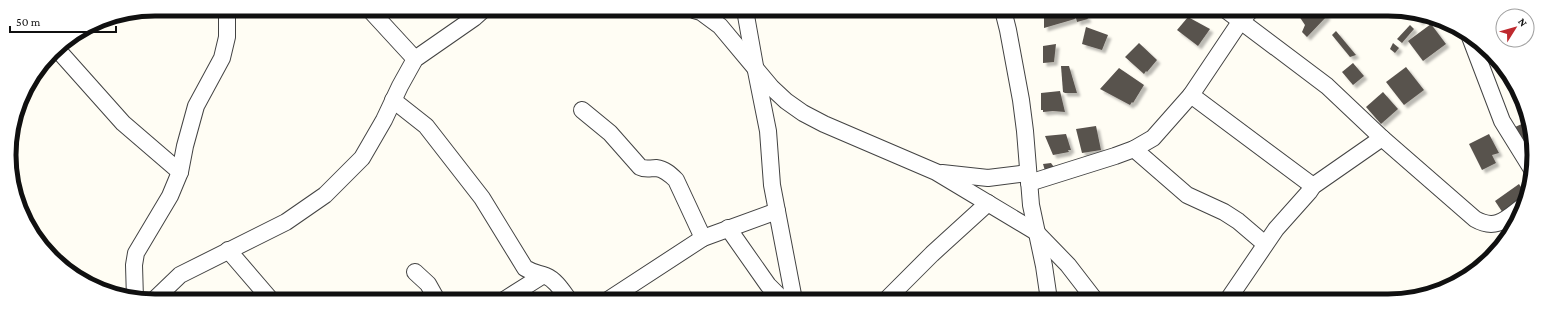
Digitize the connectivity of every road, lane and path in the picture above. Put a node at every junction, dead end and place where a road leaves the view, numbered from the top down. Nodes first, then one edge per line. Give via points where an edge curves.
1 (227, 16) edge
2 (375, 16) edge
3 (476, 16) edge
4 (706, 16) edge
5 (746, 16) edge
6 (1004, 16) edge
7 (1246, 16) edge
8 (1473, 45) edge
9 (61, 52) edge
10 (415, 59) junction
11 (755, 66) junction
12 (1191, 95) junction
13 (393, 100) junction
14 (582, 110) dead end
15 (1382, 138) junction
16 (1134, 149) junction
17 (1527, 161) edge
18 (180, 172) junction
19 (936, 172) junction
20 (1029, 178) junction
21 (1313, 186) junction
22 (988, 203) junction
23 (777, 211) junction
24 (1515, 212) edge
25 (728, 228) junction
26 (1036, 232) junction
27 (703, 238) junction
28 (1265, 244) junction
29 (228, 250) junction
30 (415, 272) dead end
31 (542, 276) junction
32 (135, 293) edge
33 (160, 294) edge
34 (266, 294) edge
35 (434, 294) edge
36 (514, 294) edge
37 (564, 294) edge
38 (617, 294) edge
39 (777, 294) edge
40 (793, 294) edge
41 (892, 294) edge
42 (1048, 294) edge
43 (1090, 294) edge
44 (1231, 294) edge

1 - 18 street via 227,37 222,58 196,106
2 - 10 street
3 - 10 street
4 - 11 street via 720,26
5 - 11 street
6 - 20 street via 1021,100
7 - 12 street
7 - 15 street
8 - 17 street via 1502,121
9 - 18 street via 123,123
10 - 13 street
11 - 19 street via 771,87 803,113
11 - 23 street via 768,131 772,185
12 - 16 street via 1153,138
12 - 21 street
13 - 29 street via 362,158 325,195 286,222
13 - 31 street via 426,126 482,198 525,268
14 - 27 street via 610,133 640,167 663,170 671,174
15 - 21 street
15 - 24 street via 1481,222 1489,225 1499,223
16 - 20 street
16 - 28 street via 1187,195 1224,212
18 - 32 street via 170,196 136,254
19 - 20 street via 988,178
19 - 22 street
20 - 26 street
21 - 28 street
22 - 26 street
22 - 41 street
23 - 25 street
23 - 40 street
25 - 27 street
25 - 39 street
26 - 42 street
26 - 43 street
27 - 38 street
28 - 44 street
29 - 33 street via 180,275
29 - 34 street
30 - 35 street via 428,284
31 - 36 street
31 - 37 street via 547,276

